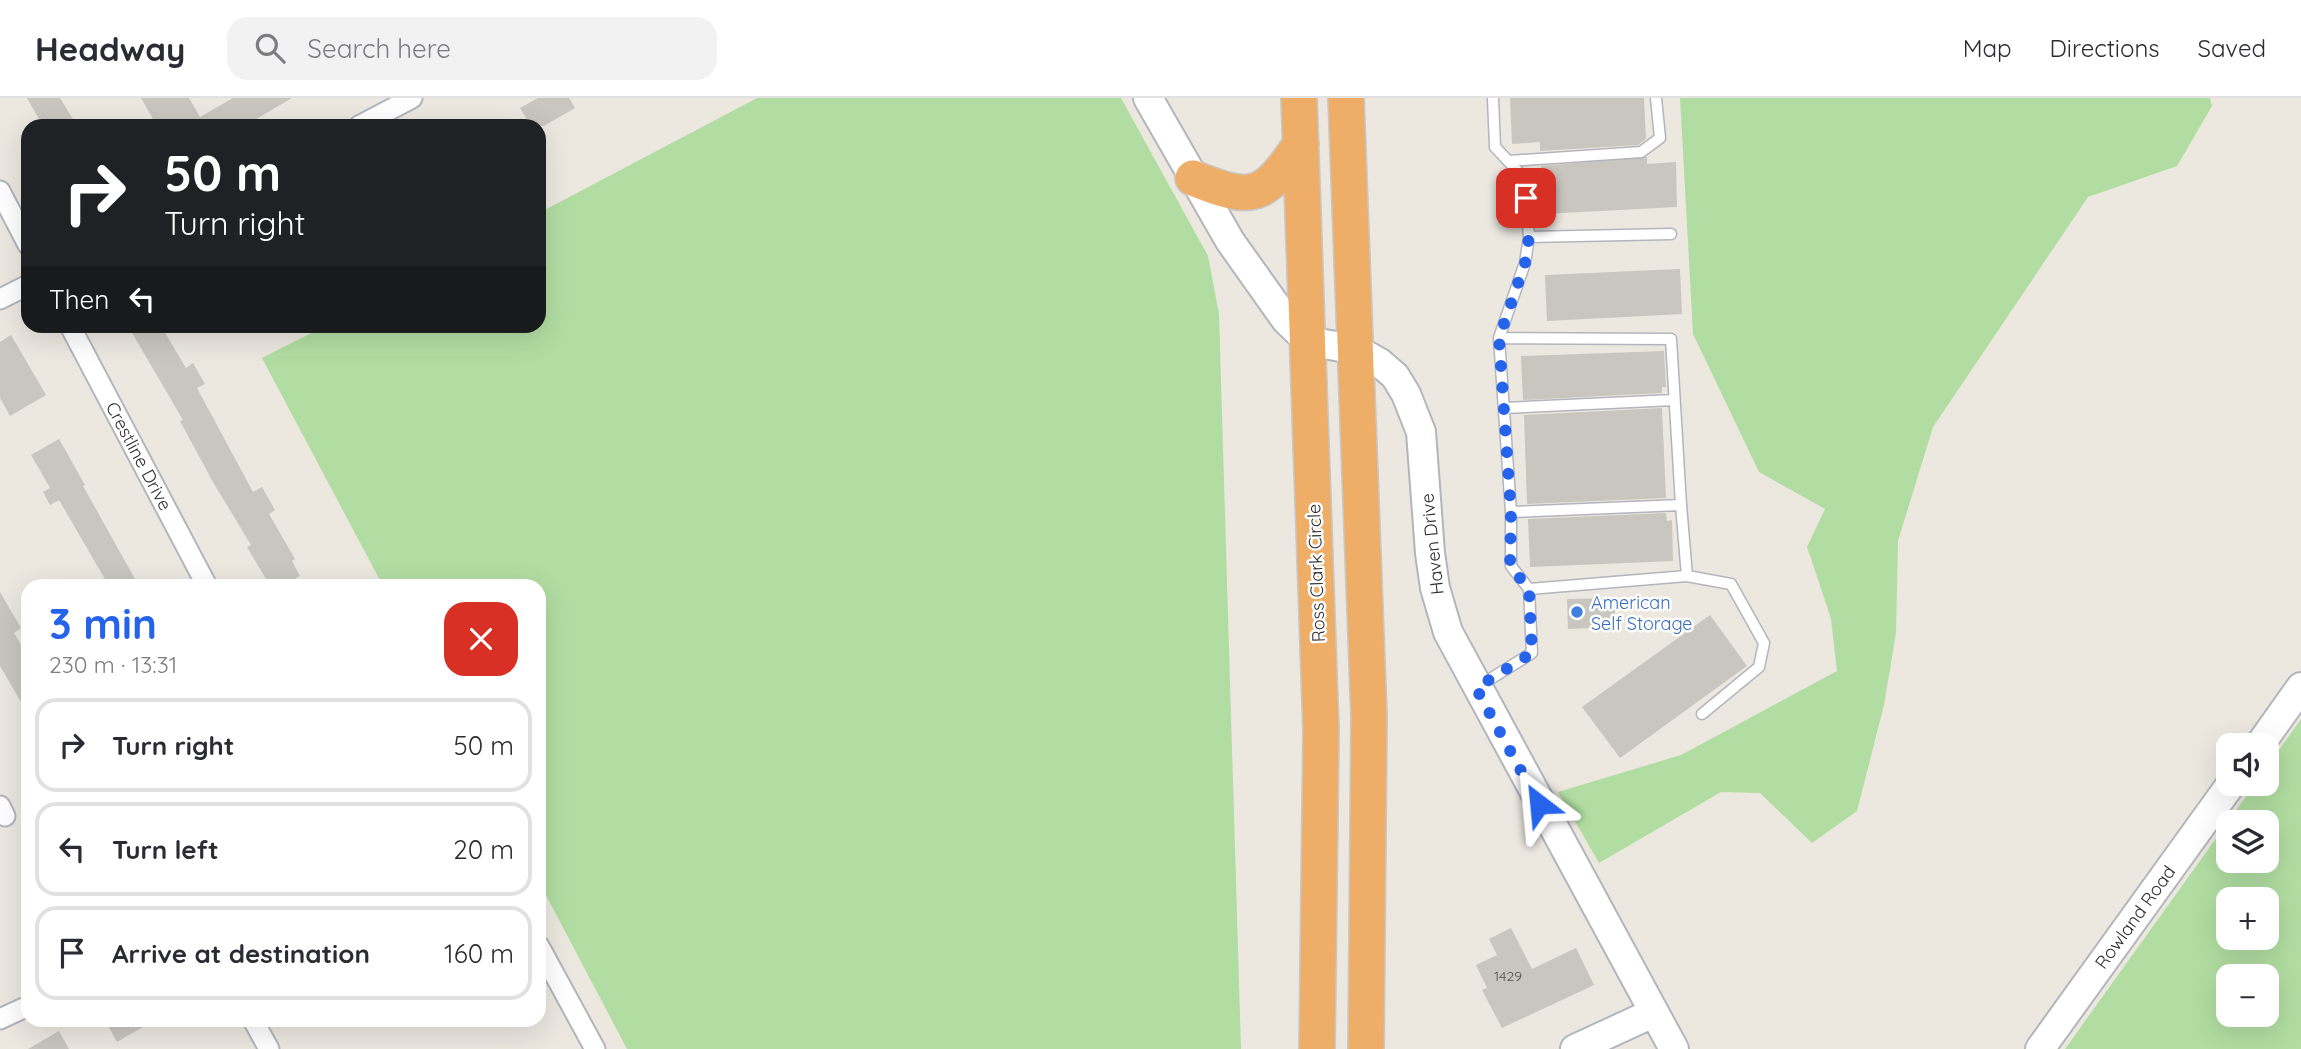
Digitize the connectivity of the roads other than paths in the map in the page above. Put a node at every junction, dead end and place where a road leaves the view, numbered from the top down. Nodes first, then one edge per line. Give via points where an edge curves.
1 (412, 98) edge
2 (1148, 98) edge
3 (1299, 98) edge
4 (1346, 98) edge
5 (1493, 98) edge
6 (1657, 98) edge
7 (372, 119) edge
8 (1301, 144) junction
9 (1508, 161) junction
10 (1193, 178) junction
11 (0, 191) edge
12 (21, 232) edge
13 (1671, 234) dead end
14 (1529, 237) junction
15 (21, 288) edge
16 (0, 299) edge
17 (74, 333) edge
18 (1499, 338) junction
19 (1308, 341) junction
20 (1357, 350) junction
21 (1674, 400) junction
22 (1505, 408) junction
23 (1681, 505) junction
24 (1511, 512) junction
25 (1687, 576) junction
26 (203, 579) edge
27 (1529, 589) junction
28 (2301, 687) edge
29 (1476, 688) junction
30 (1702, 714) dead end
31 (2268, 733) edge
32 (2222, 796) edge
33 (546, 959) edge
34 (21, 1009) edge
35 (1653, 1013) junction
36 (0, 1019) edge
37 (257, 1027) edge
38 (269, 1049) edge
39 (595, 1049) edge
40 (1317, 1049) edge
41 (1366, 1049) edge
42 (1575, 1049) edge
43 (1674, 1049) edge
44 (2040, 1049) edge

1 - 7 street
2 - 10 street
3 - 8 highway, Ross Clark Circle
4 - 20 highway
5 - 9 lane via 1496,146
6 - 9 lane via 1660,138 1641,152
8 - 10 highway via 1277,179 1258,191 1231,193
8 - 19 highway, Ross Clark Circle
9 - 14 lane via 1525,179
10 - 19 street via 1257,281
11 - 12 street
13 - 14 lane
14 - 18 lane via 1525,263
15 - 16 street
17 - 26 street, Crestline Drive
18 - 21 lane via 1671,339
18 - 22 lane
19 - 20 street, Haven Drive
19 - 40 highway, Ross Clark Circle via 1321,731
20 - 29 street, Haven Drive via 1395,376 1416,413 1435,589 1448,632
20 - 41 highway via 1369,718
21 - 22 lane
21 - 23 lane
22 - 24 lane
23 - 24 lane
23 - 25 lane
24 - 27 lane via 1510,566
25 - 27 lane
25 - 30 lane via 1731,584 1764,643 1759,667
27 - 29 lane via 1532,653
28 - 31 street
29 - 35 street, Haven Drive
32 - 44 street, Rowland Road
33 - 39 street
34 - 36 street
35 - 42 street
35 - 43 street, Haven Drive
37 - 38 street

